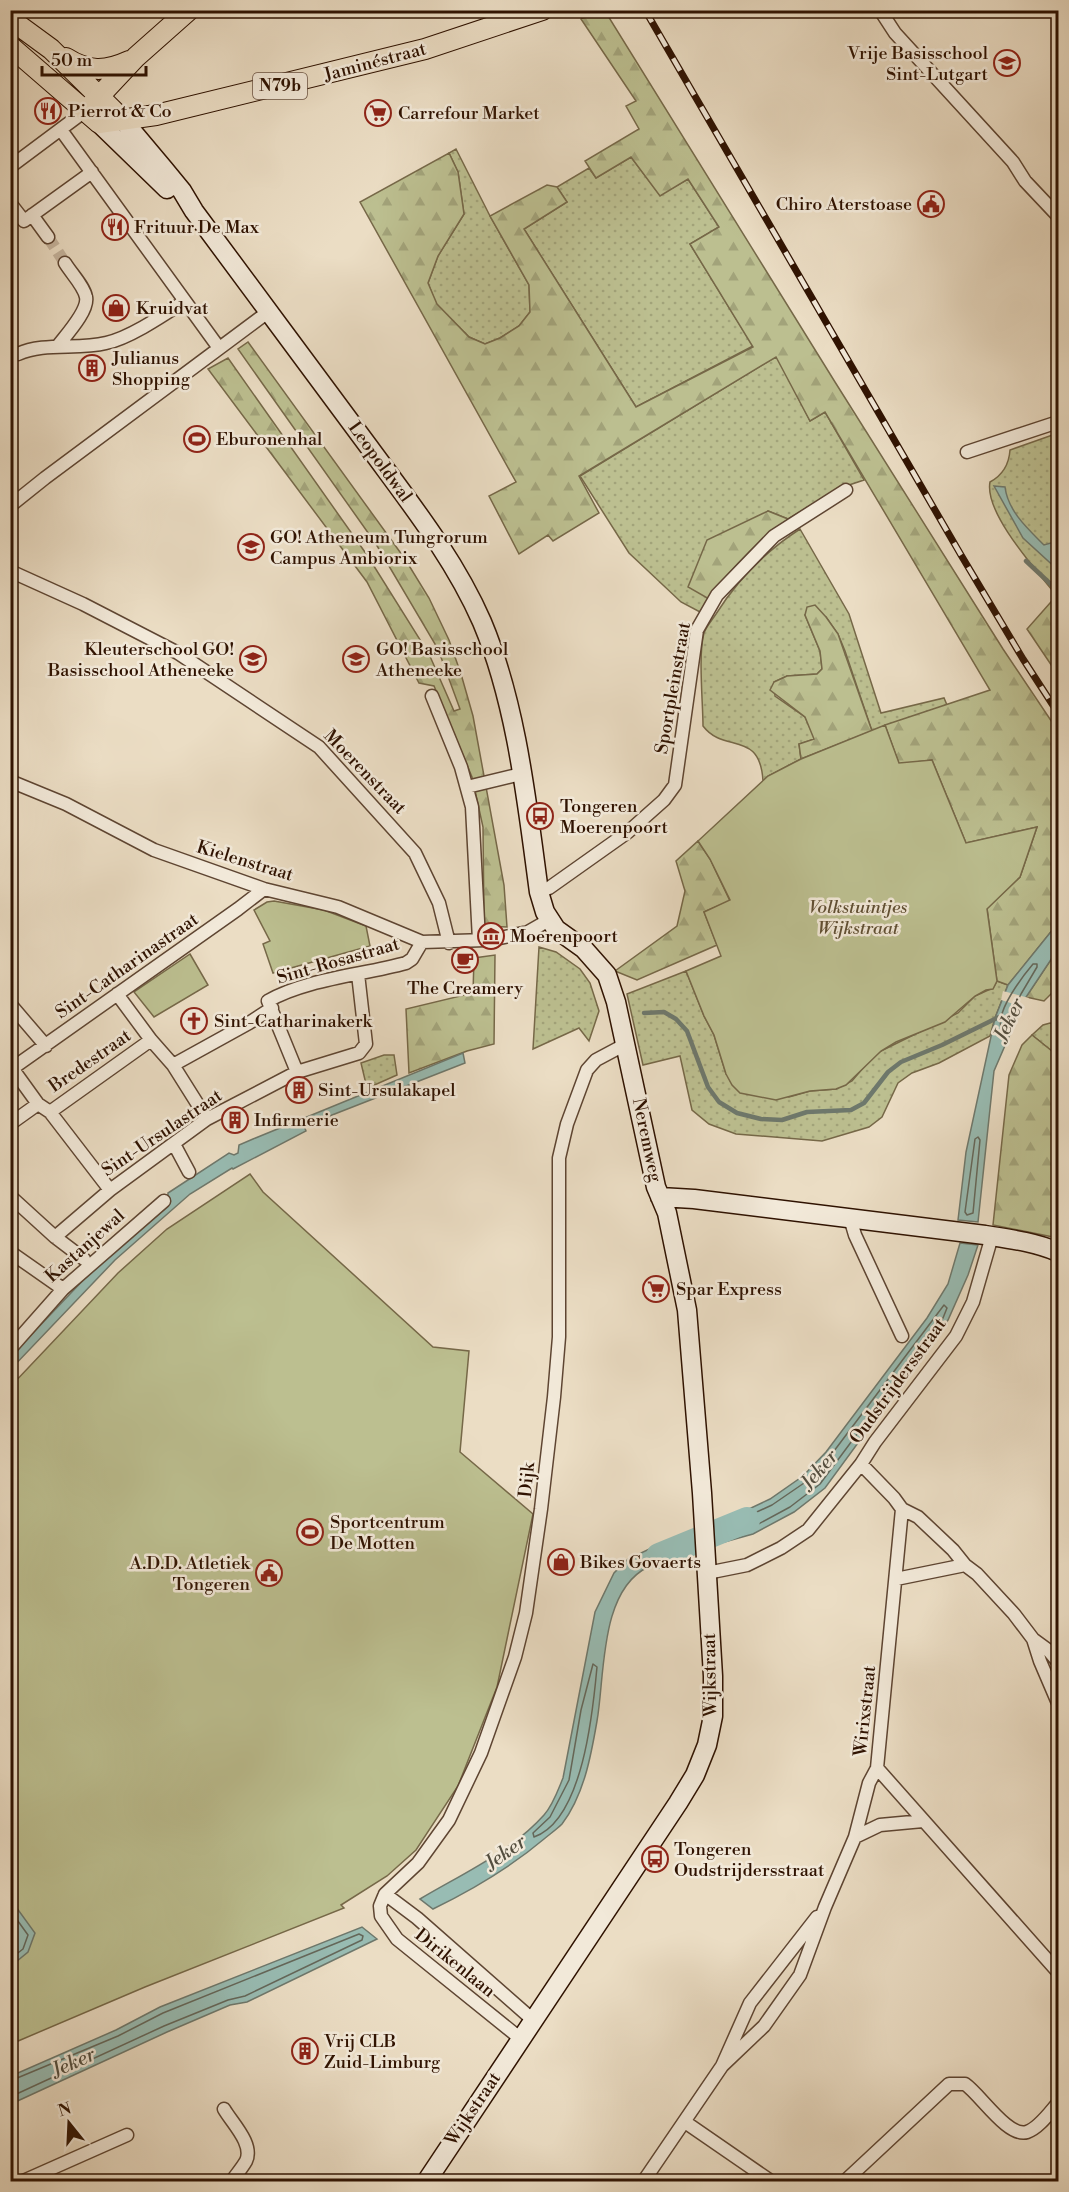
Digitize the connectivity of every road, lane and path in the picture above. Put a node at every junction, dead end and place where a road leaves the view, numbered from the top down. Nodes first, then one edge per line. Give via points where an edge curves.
1 (189, 10) edge
2 (880, 10) edge
3 (533, 12) edge
4 (10, 19) edge
5 (10, 46) edge
6 (51, 49) junction
7 (136, 57) junction
8 (100, 96) junction
9 (156, 115) junction
10 (92, 117) junction
11 (122, 119) junction
12 (61, 130) junction
13 (149, 150) junction
14 (10, 167) edge
15 (92, 172) junction
16 (10, 202) edge
17 (194, 211) junction
18 (32, 215) junction
19 (1059, 216) edge
20 (48, 237) tunnel mouth
21 (65, 263) tunnel mouth
22 (185, 301) junction
23 (268, 312) junction
24 (57, 347) junction
25 (219, 348) junction
26 (18, 354) dead end
27 (1059, 422) edge
28 (967, 452) dead end
29 (846, 490) dead end
30 (10, 506) edge
31 (10, 571) edge
32 (432, 696) dead end
33 (521, 774) junction
34 (10, 781) edge
35 (467, 787) junction
36 (264, 889) junction
37 (539, 892) junction
38 (549, 920) junction
39 (500, 938) dead end
40 (422, 942) junction
41 (449, 943) junction
42 (358, 974) junction
43 (117, 994) junction
44 (10, 1004) edge
45 (272, 1008) junction
46 (151, 1040) junction
47 (626, 1044) junction
48 (46, 1046) junction
49 (173, 1065) junction
50 (11, 1069) edge
51 (297, 1071) junction
52 (38, 1104) junction
53 (50, 1112) junction
54 (207, 1119) junction
55 (10, 1124) edge
56 (174, 1144) junction
57 (189, 1172) dead end
58 (110, 1190) junction
59 (10, 1196) edge
60 (660, 1197) junction
61 (164, 1201) dead end
62 (850, 1218) junction
63 (986, 1235) junction
64 (55, 1238) junction
65 (10, 1252) edge
66 (1059, 1252) edge
67 (84, 1259) dead end
68 (63, 1289) junction
69 (902, 1336) dead end
70 (10, 1349) edge
71 (861, 1464) junction
72 (902, 1509) junction
73 (965, 1565) junction
74 (706, 1573) junction
75 (896, 1579) junction
76 (1033, 1639) junction
77 (1059, 1662) edge
78 (1059, 1703) edge
79 (877, 1768) junction
80 (923, 1821) junction
81 (855, 1837) junction
82 (386, 1894) junction
83 (380, 1906) joint
84 (825, 1907) junction
85 (1059, 1972) edge
86 (533, 2020) junction
87 (521, 2039) junction
88 (722, 2066) junction
89 (1059, 2103) edge
90 (224, 2109) dead end
91 (685, 2122) junction
92 (127, 2135) dead end
93 (858, 2176) edge
94 (21, 2181) edge
95 (231, 2181) edge
96 (426, 2181) edge
97 (643, 2181) edge
98 (772, 2181) edge
99 (844, 2181) edge

1 - 7 main road
2 - 19 street via 895,33
3 - 9 main road, Jaminéstraat / N79b via 425,49
4 - 6 main road
5 - 10 main road
6 - 7 main road via 94,70 118,66
6 - 8 main road, Leopoldwal
7 - 8 main road
8 - 10 main road
8 - 11 main road, Leopoldwal
9 - 11 main road, Jaminéstraat / N79b
9 - 13 street via 148,125
10 - 11 main road, Jaminéstraat / N79b
10 - 12 street
10 - 17 street, Leopoldwal via 172,195
11 - 13 street, Leopoldwal
12 - 14 street
12 - 15 street
13 - 17 street, Leopoldwal
15 - 18 street
15 - 22 street
16 - 18 street via 24,221
17 - 23 street, Leopoldwal
18 - 20 street
21 - 24 street via 86,296 86,305
22 - 24 street via 107,343
22 - 25 street
23 - 25 street
23 - 33 street, Leopoldwal via 424,522 470,597 501,678
24 - 26 street
25 - 30 street
27 - 28 street
29 - 37 street, Sportpleinstraat via 774,536 717,595 702,619 690,674 675,785 664,800 628,832
31 - 41 street, Moerenstraat via 178,653 319,747 415,853 439,903
32 - 35 street
33 - 35 street
33 - 37 street, Leopoldwal
34 - 36 street, Kielenstraat via 66,804 154,850
35 - 41 street, Kielenstraat via 472,807 482,940
36 - 40 street, Kielenstraat via 338,907
36 - 43 street, Sint-Catharinastraat
37 - 38 street, Leopoldwal
38 - 39 street via 528,932
38 - 47 street, Neremweg via 564,937 584,949 607,975
40 - 41 street, Kielenstraat
40 - 42 street, Sint-Rosastraat via 406,963
42 - 45 street, Sint-Rosastraat via 280,994 268,1001
42 - 51 street, Sint-Ursulastraat via 366,1044 359,1053
43 - 46 street
43 - 48 street, Sint-Catharinastraat
44 - 48 street
45 - 49 street, Sint-Rosastraat
45 - 51 street
46 - 49 street
46 - 53 street, Bredestraat
47 - 60 street, Neremweg
47 - 82 street, Dijk via 596,1060 587,1070 560,1158 559,1337 542,1509 526,1613 503,1694 461,1796 418,1863
48 - 50 street, Sint-Catharinastraat
49 - 54 street
50 - 52 street
51 - 54 street, Sint-Ursulastraat
52 - 53 street
52 - 55 street
53 - 58 street
54 - 56 street, Sint-Ursulastraat
56 - 57 street
56 - 58 street, Sint-Ursulastraat
58 - 64 street, Sint-Ursulastraat
59 - 64 street
60 - 62 street, Neremweg
60 - 74 street, Wijkstraat via 667,1213 687,1310
61 - 68 street, Kastanjewal
62 - 63 street, Neremweg
62 - 69 street
63 - 66 street, Neremweg via 1023,1240
63 - 71 street, Oudstrijdersstraat via 973,1302 956,1336
64 - 67 street
65 - 68 street
68 - 70 street, Kastanjewal
71 - 72 street
71 - 74 street, Oudstrijdersstraat via 808,1530 747,1565
72 - 73 street via 918,1517
72 - 75 street, Wirixstraat
73 - 75 street
73 - 76 street
74 - 86 street, Wijkstraat via 713,1676 713,1716 707,1745 678,1803
75 - 79 street, Wirixstraat
76 - 77 street
76 - 78 street
79 - 80 street
79 - 81 street, Wirixstraat via 869,1783
80 - 81 street via 880,1825
80 - 85 street
81 - 84 street, Wirixstraat
82 - 83 street, Dijk
82 - 86 street, Dirikenlaan
83 - 87 street, Dirikenlaan via 381,1916 397,1939
84 - 88 street, Wirixstraat via 750,2003
84 - 88 street, Wirixstraat via 800,1975 764,2026
86 - 87 street, Wijkstraat
87 - 96 street, Wijkstraat
88 - 91 street, Wirixstraat
89 - 93 street via 1036,2126 1018,2132 965,2084 949,2084
90 - 95 street via 248,2154
91 - 97 street, Wirixstraat
91 - 98 street
92 - 94 street
93 - 99 street

